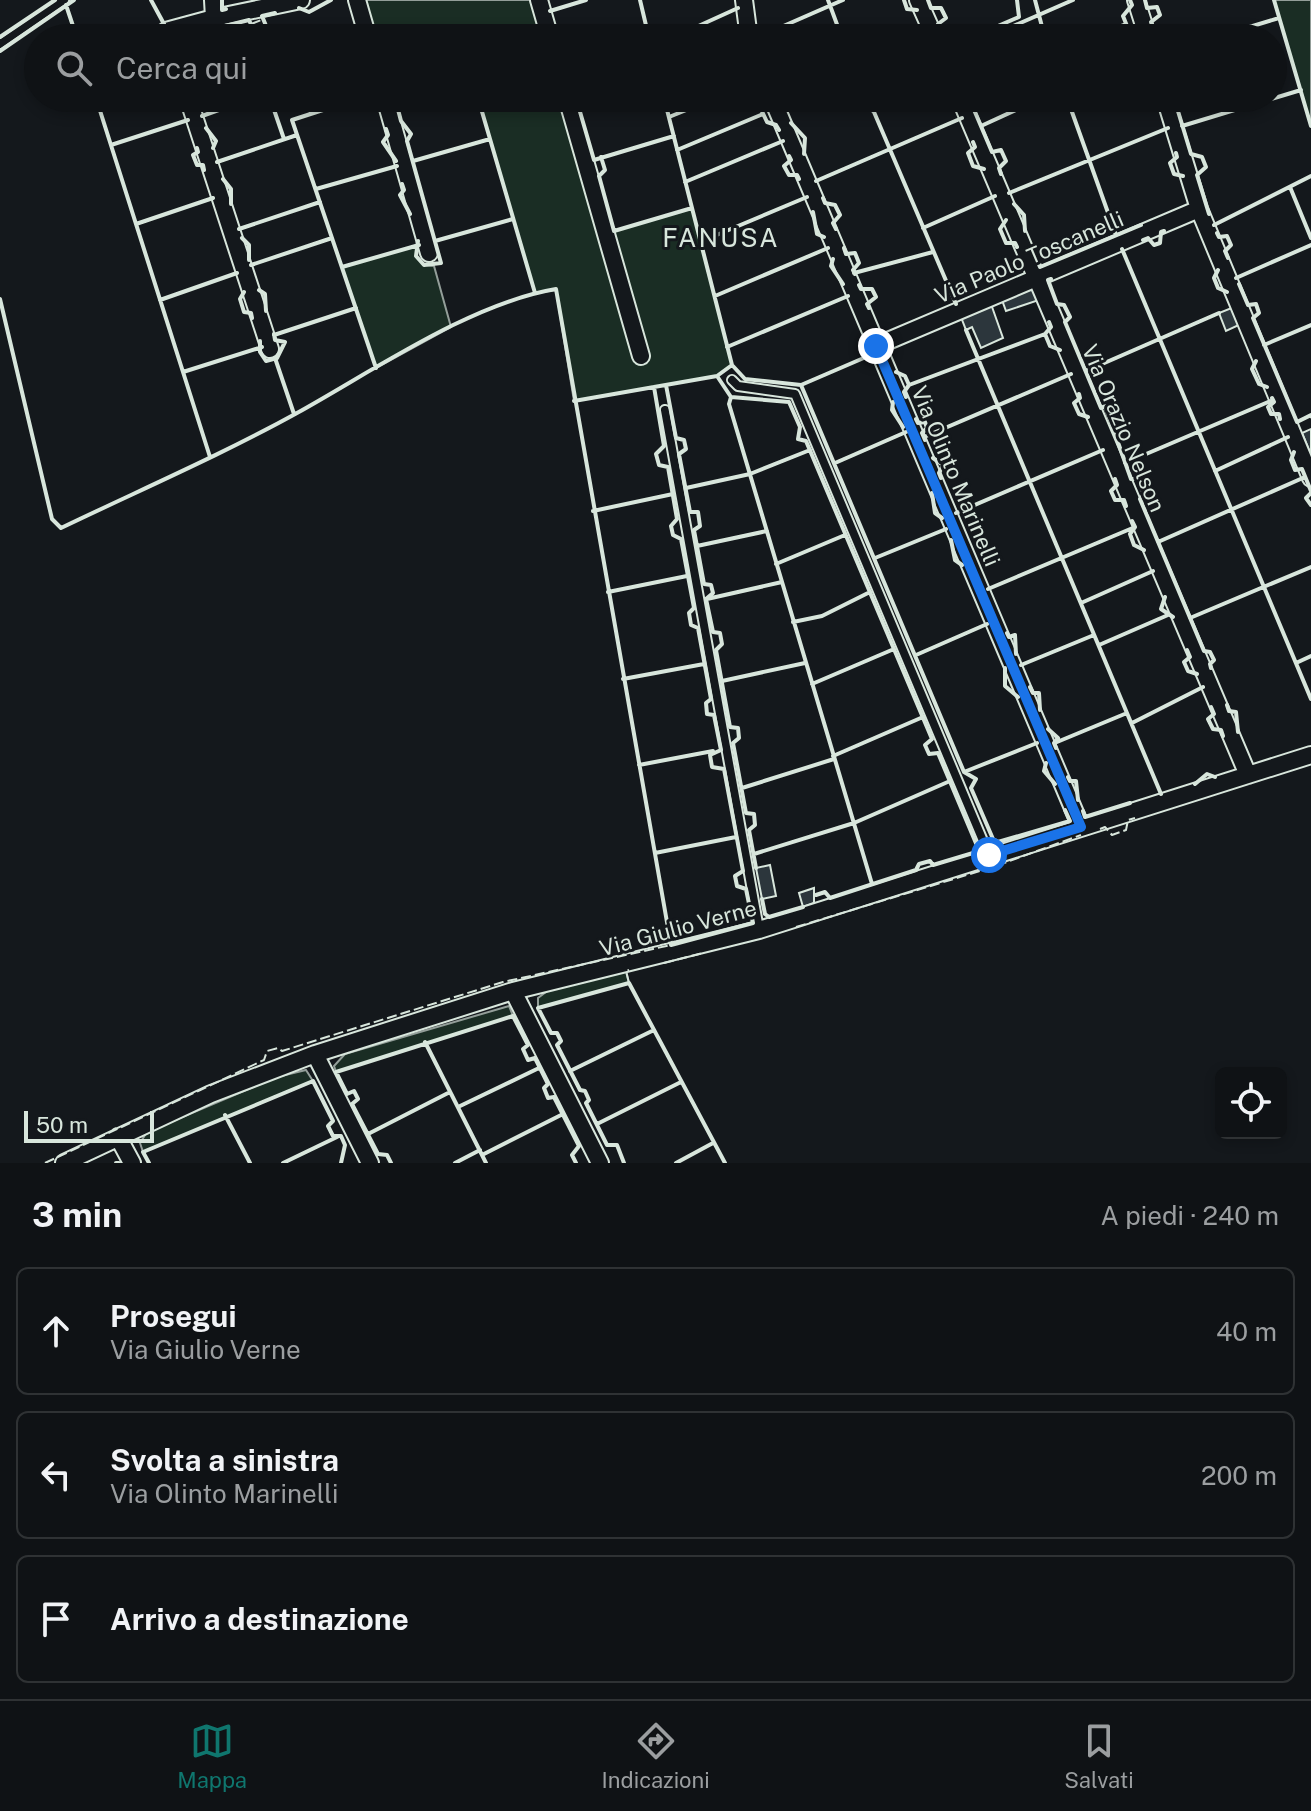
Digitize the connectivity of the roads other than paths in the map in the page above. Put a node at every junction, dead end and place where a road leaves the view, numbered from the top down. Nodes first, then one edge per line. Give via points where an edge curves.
1 (64, 0) edge
2 (213, 0) edge
3 (301, 0) edge
4 (357, 0) edge
5 (539, 0) edge
6 (744, 0) edge
7 (918, 0) edge
8 (1136, 0) edge
9 (214, 18) junction
10 (29, 24) edge
11 (192, 24) edge
12 (364, 24) edge
13 (546, 24) edge
14 (747, 24) edge
15 (929, 24) edge
16 (1144, 24) edge
17 (24, 28) edge
18 (0, 44) edge
19 (193, 112) edge
20 (389, 112) edge
21 (571, 112) edge
22 (778, 112) edge
23 (966, 112) edge
24 (1169, 112) edge
25 (1199, 209) junction
26 (429, 253) dead end
27 (1037, 278) junction
28 (876, 346) junction
29 (270, 349) dead end
30 (641, 356) dead end
31 (732, 380) dead end
32 (665, 410) dead end
33 (1311, 478) edge
34 (1311, 755) edge
35 (1248, 775) junction
36 (1081, 827) junction
37 (989, 855) junction
38 (759, 930) junction
39 (513, 991) junction
40 (315, 1054) junction
41 (118, 1137) junction
42 (64, 1163) edge
43 (132, 1163) edge
44 (370, 1163) edge
45 (600, 1163) edge

1 - 10 lane
2 - 9 street
3 - 9 street
4 - 12 street
5 - 13 street
6 - 14 street
7 - 15 street
8 - 16 street
9 - 11 street
17 - 18 lane
19 - 29 street
20 - 26 street
21 - 30 street
22 - 28 street, Via Olinto Marinelli
23 - 27 street, Via Orazio Nelson
24 - 25 street
25 - 27 street, Via Paolo Toscanelli
25 - 33 street
27 - 28 street, Via Paolo Toscanelli
27 - 35 street, Via Orazio Nelson
28 - 36 street, Via Olinto Marinelli
31 - 37 lane via 738,386 795,394
32 - 38 lane
34 - 35 street, Via Giulio Verne
35 - 36 street, Via Giulio Verne
36 - 37 street, Via Giulio Verne
37 - 38 street, Via Giulio Verne
38 - 39 street, Via Giulio Verne
39 - 40 street, Via Giulio Verne
39 - 45 street
40 - 41 street, Via Giulio Verne
40 - 44 street
41 - 42 street, Via Giulio Verne
41 - 43 street

